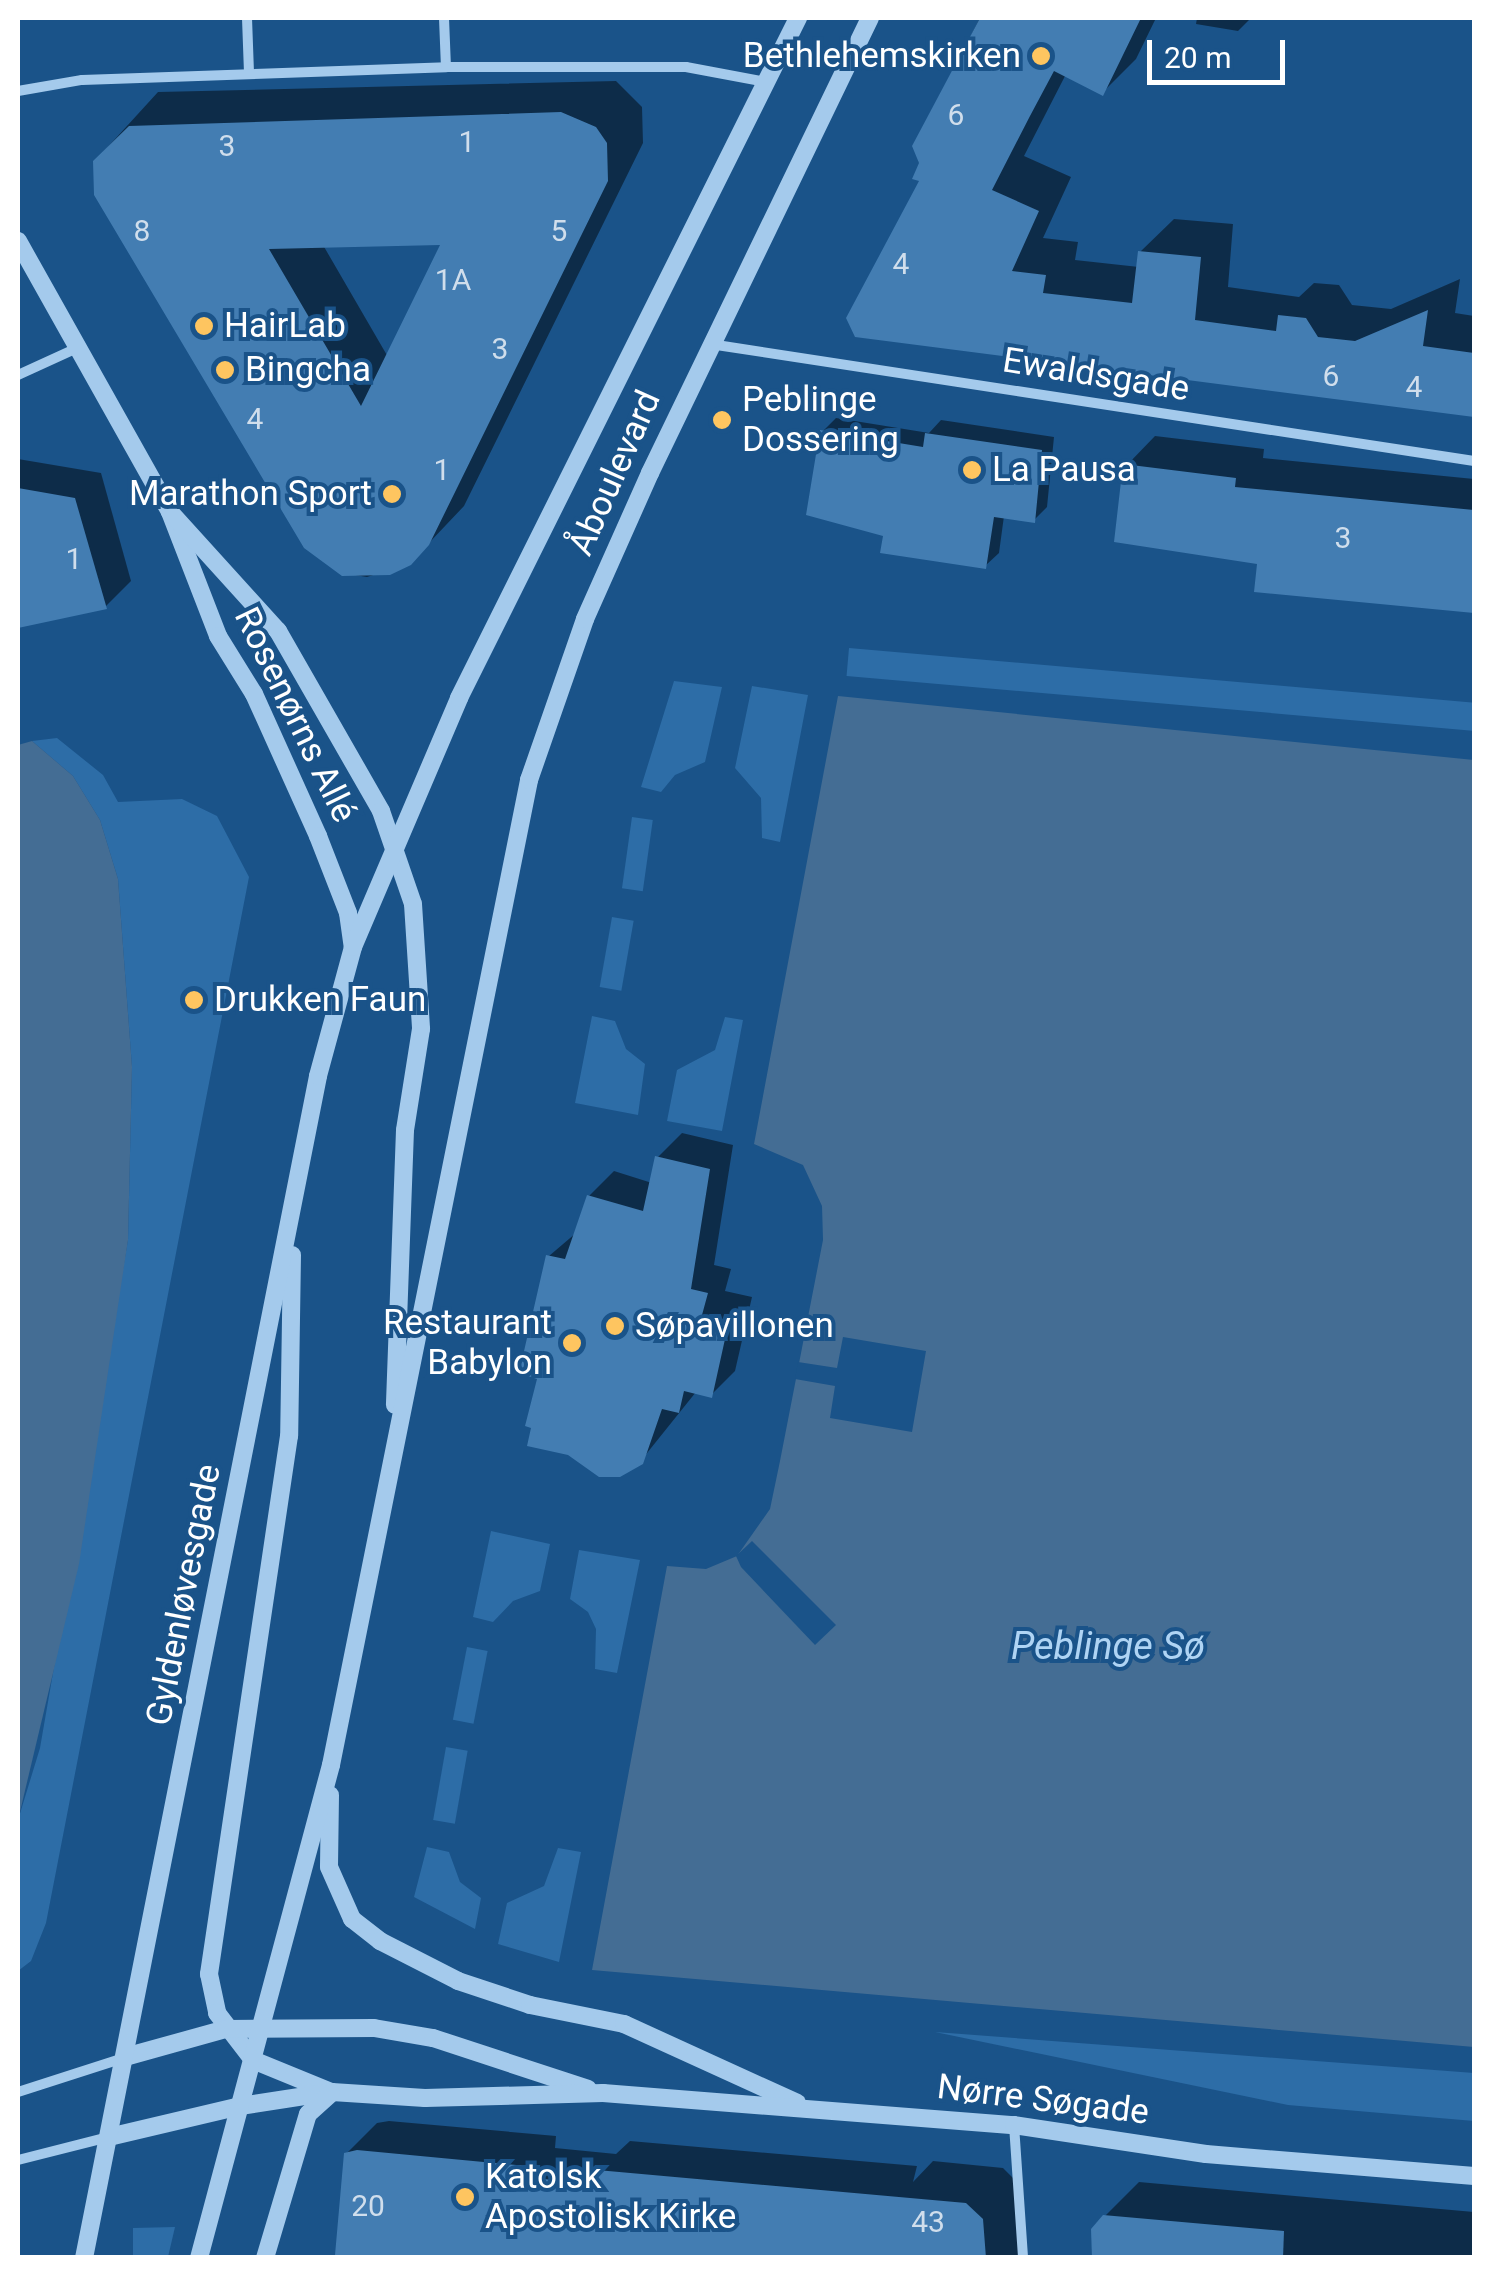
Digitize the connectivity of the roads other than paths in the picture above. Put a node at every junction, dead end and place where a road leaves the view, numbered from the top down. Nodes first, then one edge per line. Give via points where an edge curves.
1 (246, 18) edge
2 (444, 18) edge
3 (798, 18) edge
4 (870, 18) edge
5 (446, 67) junction
6 (249, 72) junction
7 (766, 82) junction
8 (18, 91) edge
9 (18, 242) edge
10 (710, 344) junction
11 (77, 348) junction
12 (18, 376) edge
13 (1474, 461) edge
14 (170, 512) junction
15 (395, 843) junction
16 (353, 948) junction
17 (292, 1210) junction
18 (392, 1461) junction
19 (331, 1764) junction
20 (262, 2027) junction
21 (226, 2030) junction
22 (125, 2057) junction
23 (253, 2060) junction
24 (18, 2092) edge
25 (332, 2092) junction
26 (603, 2093) junction
27 (240, 2106) junction
28 (809, 2108) junction
29 (1014, 2125) junction
30 (109, 2138) junction
31 (18, 2160) edge
32 (1474, 2176) edge
33 (84, 2258) edge
34 (199, 2258) edge
35 (265, 2258) edge
36 (1023, 2258) edge

1 - 6 street
2 - 5 street
3 - 7 street, Åboulevard
4 - 10 street, Åboulevard
5 - 6 street
5 - 7 street via 686,68
6 - 8 street via 82,80
7 - 15 street, Åboulevard via 459,698
9 - 11 street, Rosenørns Allé
10 - 13 street, Ewaldsgade
10 - 18 street, Åboulevard via 586,619 545,728 486,980
11 - 12 street
11 - 14 street, Rosenørns Allé
14 - 15 street, Rosenørns Allé via 264,610
14 - 16 street, Rosenørns Allé via 218,636 254,694 318,836 348,913
15 - 16 street, Åboulevard
15 - 18 street, Rosenørns Allé via 413,904 423,982 406,1130
16 - 17 street, Gyldenløvesgade
17 - 21 street via 289,1436 210,1974
17 - 22 street, Gyldenløvesgade
18 - 19 street
19 - 20 street
19 - 28 street via 328,1866 352,1919 380,1941 458,1981 530,2006 624,2024
20 - 21 street, Nørre Søgade
20 - 23 street
20 - 26 street, Nørre Søgade via 374,2028 433,2038
21 - 22 street, Nørre Søgade
21 - 23 street
22 - 24 street
22 - 30 street, Gyldenløvesgade
23 - 25 street
23 - 27 street
25 - 26 street, Nørre Søgade via 424,2098
25 - 27 street, Nørre Søgade
25 - 35 street via 308,2114
26 - 28 street, Nørre Søgade
27 - 30 street, Nørre Søgade
27 - 34 street
28 - 29 street, Nørre Søgade
29 - 32 street, Nørre Søgade via 1206,2154
29 - 36 street
30 - 31 street
30 - 33 street, Gyldenløvesgade

